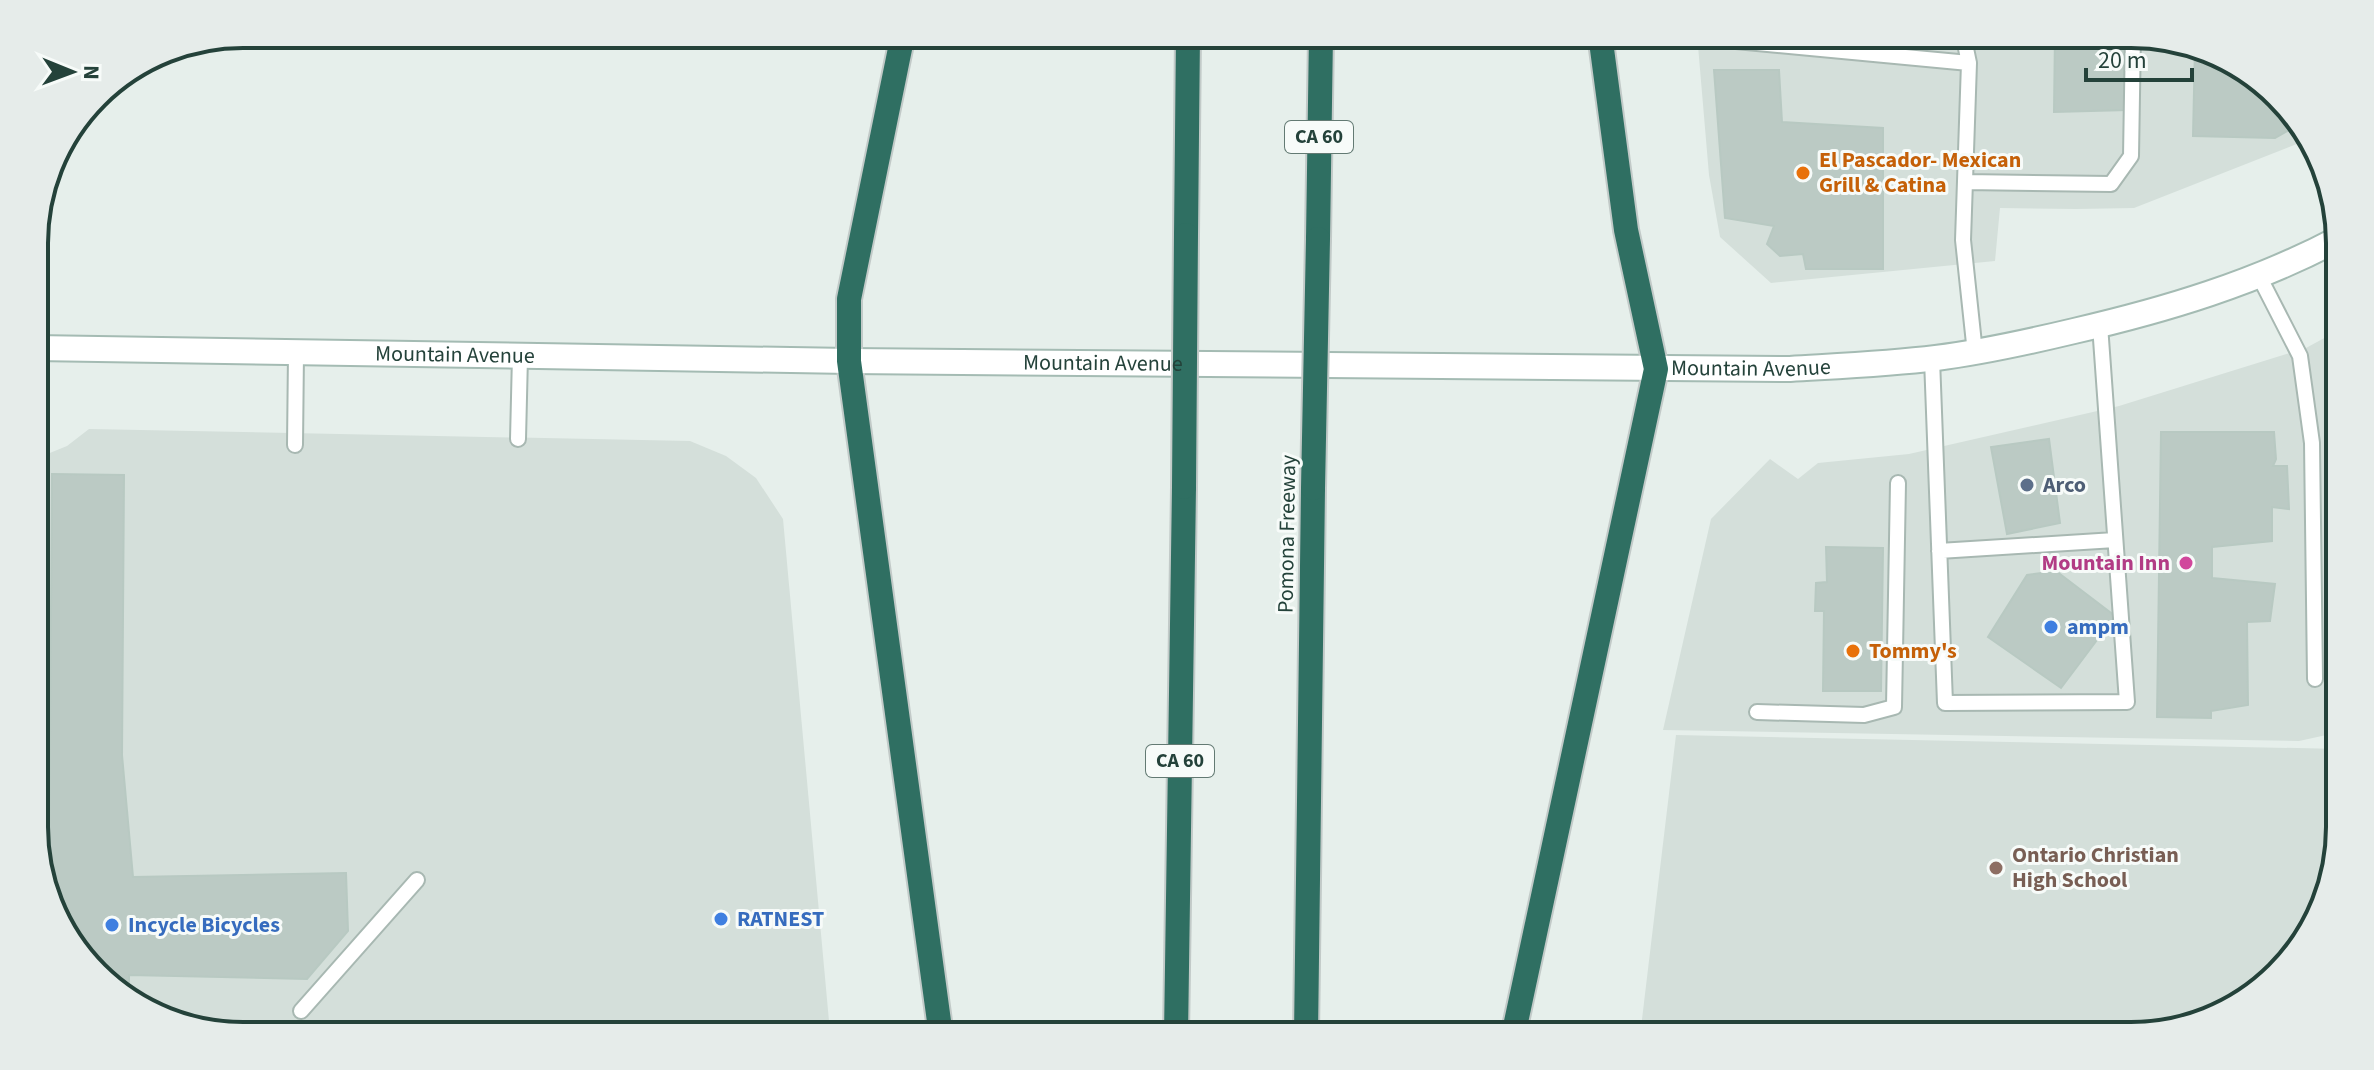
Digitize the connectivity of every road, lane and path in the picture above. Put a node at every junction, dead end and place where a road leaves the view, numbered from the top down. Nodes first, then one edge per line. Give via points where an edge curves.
1 (900, 48) edge
2 (1188, 48) edge
3 (1321, 48) edge
4 (1602, 48) edge
5 (1810, 48) edge
6 (1966, 48) edge
7 (2133, 48) edge
8 (1969, 63) junction
9 (1965, 182) junction
10 (2326, 245) edge
11 (2259, 276) junction
12 (2100, 325) junction
13 (48, 348) edge
14 (296, 353) junction
15 (1975, 353) junction
16 (520, 356) junction
17 (1932, 359) junction
18 (849, 361) junction
19 (1656, 369) junction
20 (518, 439) dead end
21 (295, 445) dead end
22 (1898, 483) dead end
23 (2115, 540) junction
24 (1939, 551) junction
25 (2315, 679) dead end
26 (1757, 712) dead end
27 (417, 880) dead end
28 (301, 1011) dead end
29 (939, 1022) edge
30 (1176, 1022) edge
31 (1306, 1022) edge
32 (1516, 1022) edge

1 - 18 highway via 849,299
2 - 30 highway, CA 60, bridge
3 - 31 highway, Pomona Freeway / CA 60, bridge
4 - 19 highway via 1626,230
5 - 8 lane
6 - 8 lane
7 - 9 lane via 2131,156 2111,184
8 - 9 lane
9 - 15 lane via 1963,240
10 - 11 main road, Mountain Avenue
11 - 12 main road, Mountain Avenue
11 - 25 lane via 2300,356 2312,443
12 - 15 main road, Mountain Avenue
12 - 23 lane
13 - 14 main road, Mountain Avenue
14 - 16 main road, Mountain Avenue
14 - 21 lane
15 - 17 main road, Mountain Avenue
16 - 18 main road, Mountain Avenue
16 - 20 lane
17 - 19 main road, Mountain Avenue via 1790,369
17 - 24 lane
18 - 19 main road, Mountain Avenue
18 - 29 highway
19 - 32 highway
22 - 26 lane via 1894,707 1864,715
23 - 24 lane
23 - 24 lane via 2127,702 1945,703
27 - 28 lane

